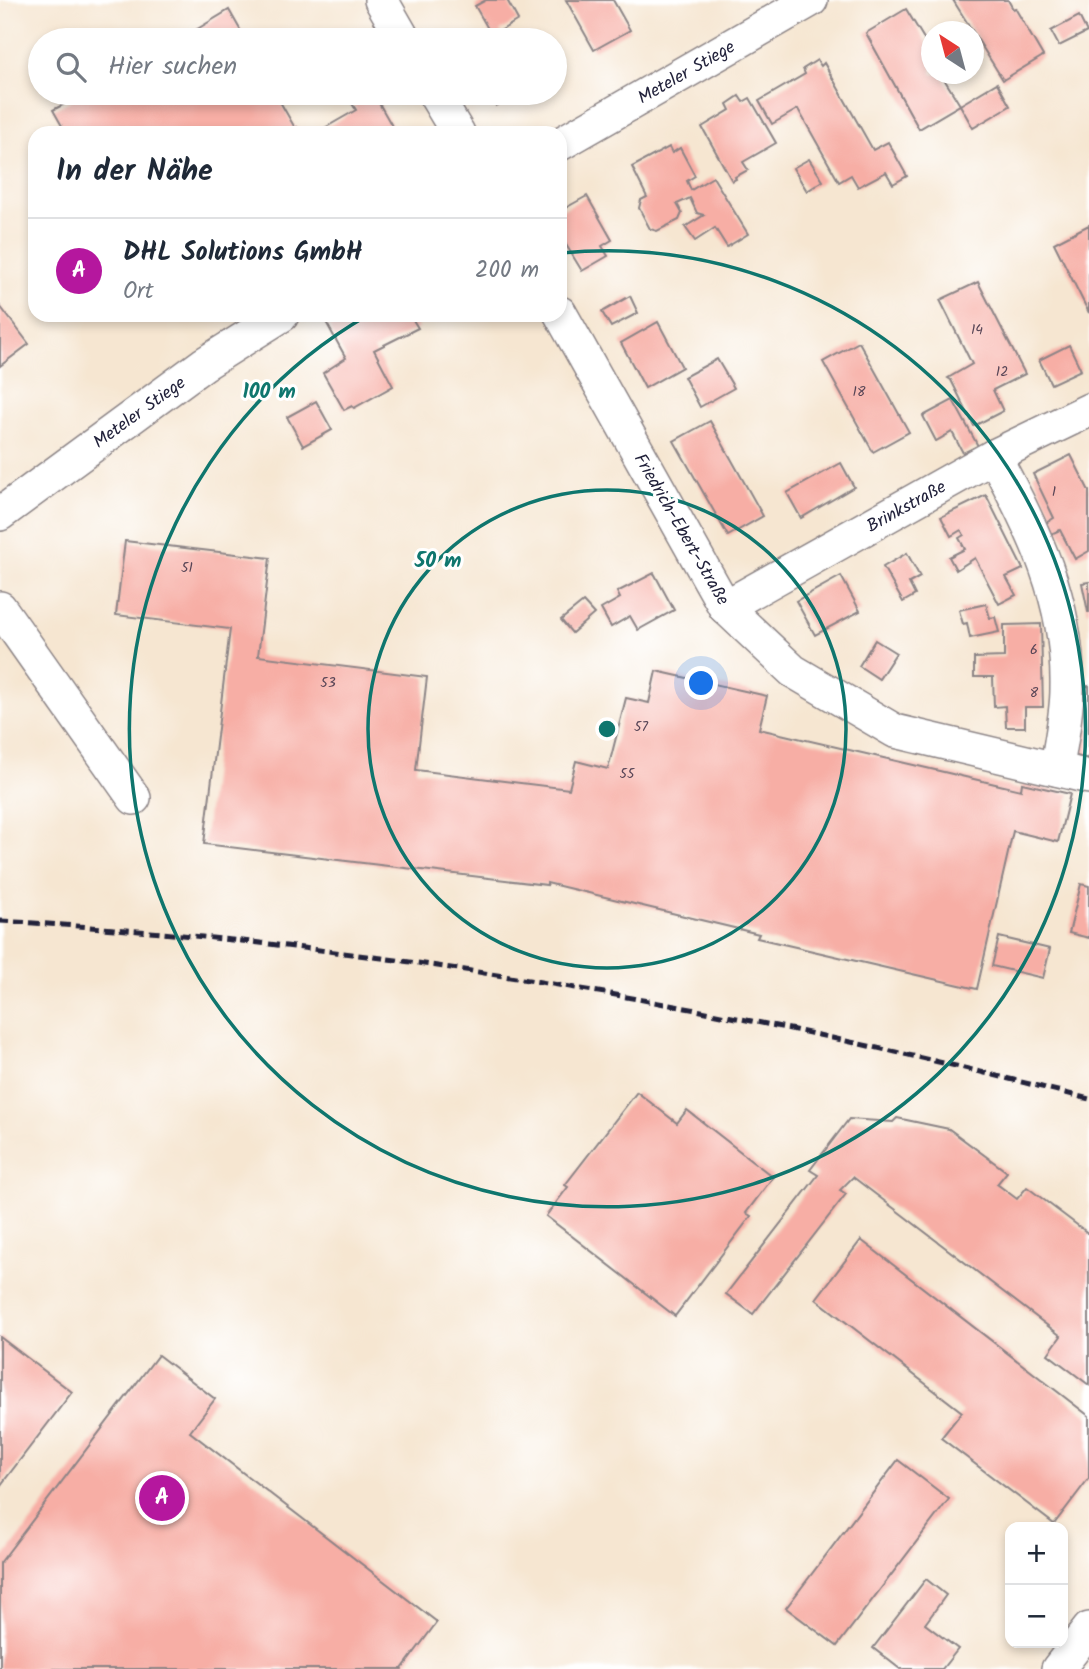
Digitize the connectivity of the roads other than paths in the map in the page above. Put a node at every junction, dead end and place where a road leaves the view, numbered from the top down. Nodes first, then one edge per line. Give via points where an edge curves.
1 (381, 0) edge
2 (811, 0) edge
3 (397, 28) edge
4 (442, 105) edge
5 (454, 126) edge
6 (567, 140) edge
7 (271, 322) edge
8 (565, 322) edge
9 (1089, 410) edge
10 (994, 456) junction
11 (0, 514) edge
12 (725, 607) junction
13 (0, 608) edge
14 (1057, 769) junction
15 (1089, 777) edge
16 (134, 798) dead end
17 (1089, 1629) edge
18 (1058, 1669) edge

1 - 3 street
2 - 6 street, Meteler Stiege
4 - 5 street
7 - 11 street, Meteler Stiege via 204,365
8 - 12 street, Friedrich-Ebert-Straße
9 - 10 street, Brinkstraße
10 - 12 street, Brinkstraße
10 - 14 street via 1032,528 1052,580 1064,633 1067,690
12 - 14 street, Friedrich-Ebert-Straße via 793,671 895,731
13 - 16 street
14 - 15 street, Friedrich-Ebert-Straße
17 - 18 street

